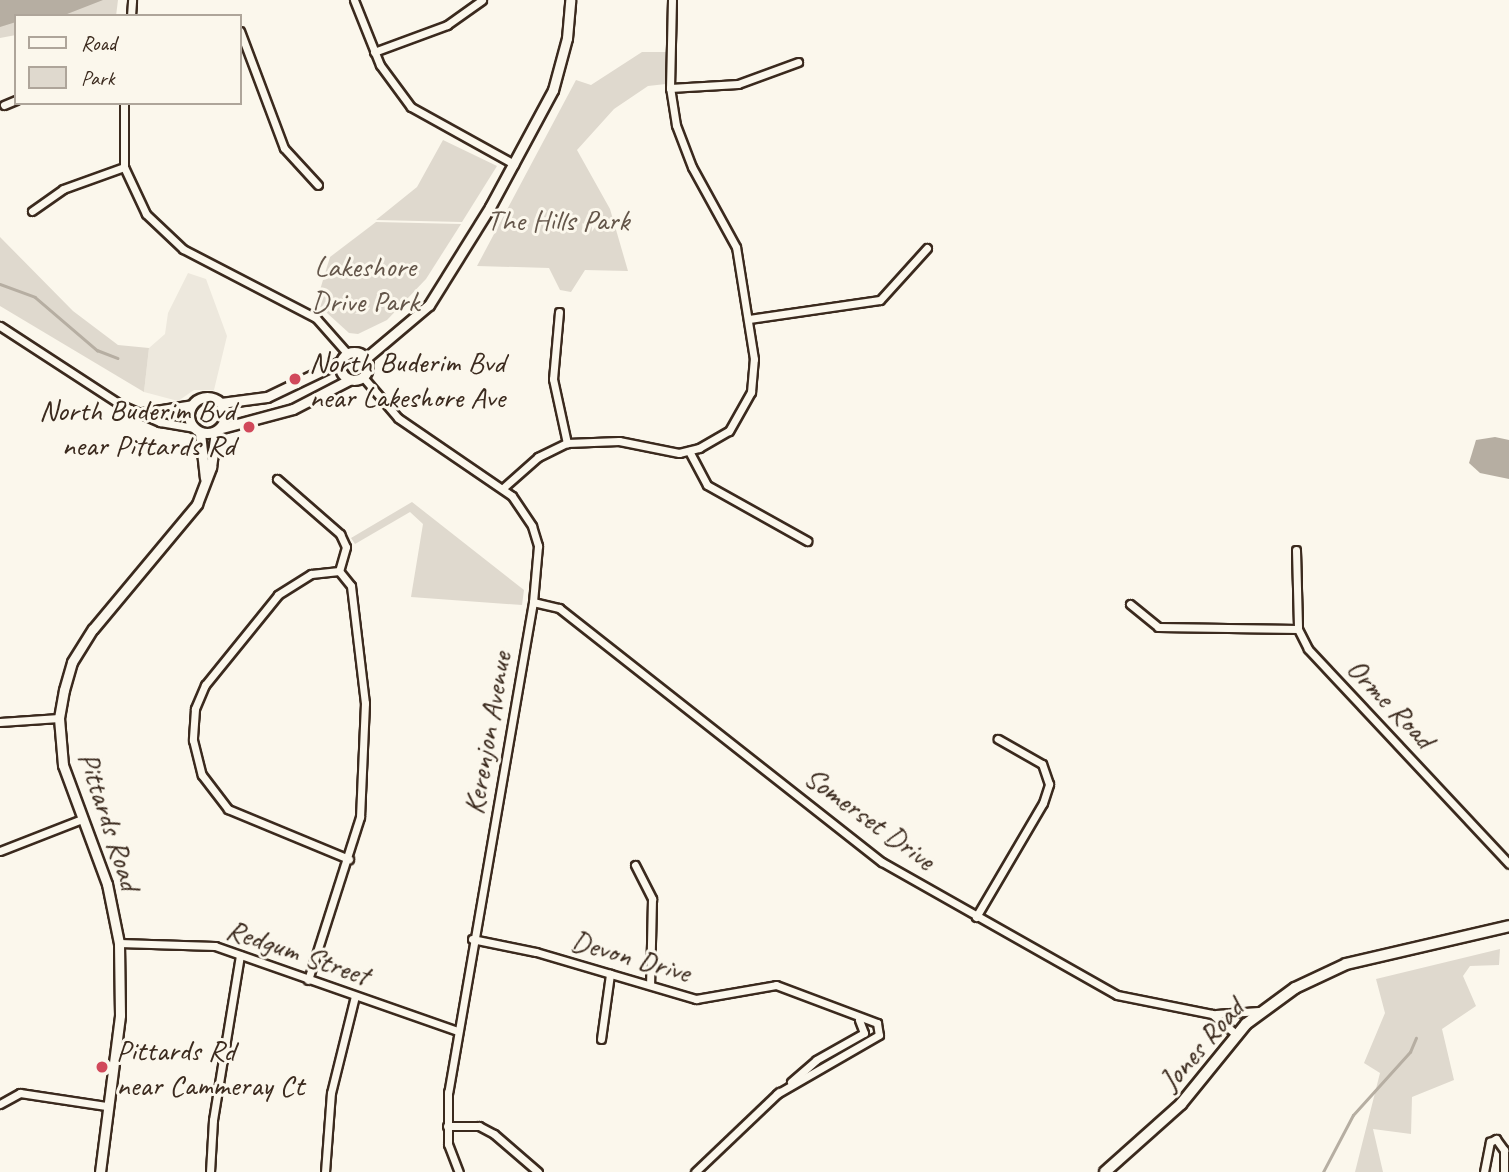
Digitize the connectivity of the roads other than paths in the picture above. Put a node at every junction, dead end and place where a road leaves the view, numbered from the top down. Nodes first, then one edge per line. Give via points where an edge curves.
1 (354, 0) edge
2 (482, 0) edge
3 (570, 0) edge
4 (672, 0) edge
5 (242, 36) edge
6 (374, 52) junction
7 (798, 62) dead end
8 (670, 88) junction
9 (14, 101) edge
10 (4, 105) dead end
11 (124, 105) edge
12 (514, 164) junction
13 (124, 167) junction
14 (318, 185) dead end
15 (32, 211) dead end
16 (927, 248) dead end
17 (559, 312) dead end
18 (749, 319) junction
19 (0, 326) edge
20 (347, 353) junction
21 (366, 358) junction
22 (340, 362) junction
23 (363, 377) junction
24 (349, 380) junction
25 (221, 403) junction
26 (193, 404) junction
27 (139, 412) junction
28 (197, 430) junction
29 (219, 430) junction
30 (566, 443) junction
31 (689, 451) junction
32 (277, 479) dead end
33 (204, 487) junction
34 (503, 488) junction
35 (807, 541) dead end
36 (1296, 550) dead end
37 (339, 571) junction
38 (533, 602) junction
39 (1130, 604) dead end
40 (1298, 629) junction
41 (59, 718) junction
42 (0, 722) edge
43 (998, 739) dead end
44 (82, 819) junction
45 (0, 852) edge
46 (349, 859) junction
47 (1509, 864) edge
48 (635, 865) dead end
49 (976, 917) junction
50 (1509, 926) edge
51 (472, 939) junction
52 (119, 943) junction
53 (240, 955) junction
54 (610, 974) junction
55 (308, 980) junction
56 (650, 985) junction
57 (355, 996) junction
58 (1261, 1011) junction
59 (1212, 1014) junction
60 (856, 1017) junction
61 (458, 1031) junction
62 (1237, 1035) junction
63 (601, 1039) dead end
64 (777, 1094) junction
65 (0, 1104) edge
66 (106, 1106) junction
67 (447, 1126) junction
68 (100, 1172) edge
69 (210, 1172) edge
70 (325, 1172) edge
71 (459, 1172) edge
72 (538, 1172) edge
73 (695, 1172) edge
74 (1105, 1172) edge
75 (1484, 1172) edge
76 (1504, 1172) edge

1 - 6 street
2 - 6 street via 447,25
3 - 12 street via 567,38 553,90
4 - 8 street
5 - 14 street via 284,148
6 - 12 street via 392,86 411,107
7 - 8 street via 738,84
8 - 18 street via 685,153 736,247
9 - 10 street
11 - 13 street
12 - 21 street via 438,294
13 - 15 street via 63,189
13 - 20 street via 146,214 183,249 316,318
16 - 18 street via 880,300
17 - 30 street via 553,379
18 - 31 street via 754,377 747,403 722,437
19 - 27 street via 121,405
20 - 21 street via 359,352
20 - 22 street
21 - 23 street via 368,370
22 - 24 street via 342,375
22 - 25 street via 267,397
23 - 24 street
23 - 34 street, Kerenjon Avenue via 398,418
24 - 29 street via 293,409
25 - 26 street via 207,397
25 - 29 street via 226,412
26 - 27 street
26 - 28 street via 189,416
27 - 28 street
28 - 29 street
28 - 33 street
29 - 33 street, Pittards Road
30 - 31 street via 619,440 662,452
30 - 34 street via 538,457
31 - 35 street via 707,485
32 - 37 street via 340,534 346,547
33 - 41 street, Pittards Road via 197,504 93,629 72,662
34 - 38 street, Kerenjon Avenue via 533,526 538,569
36 - 40 street
37 - 46 street via 351,586 365,703 360,817
37 - 46 street via 311,574 278,595 205,685 195,709 193,740 202,775 228,809
38 - 49 street, Somerset Drive via 559,608 882,862
38 - 51 street, Kerenjon Avenue
39 - 40 street via 1158,627
40 - 47 street, Orme Road via 1308,649
41 - 42 street
41 - 44 street, Pittards Road via 63,765
43 - 49 street via 1042,764 1049,784 1043,803
44 - 45 street
44 - 52 street, Pittards Road via 107,884
46 - 55 street
48 - 56 street via 652,900
49 - 59 street, Somerset Drive via 1117,995
50 - 58 main road, Jones Road via 1346,964 1295,988
51 - 54 street, Devon Drive
51 - 61 street, Kerenjon Avenue
52 - 53 street, Redgum Street via 197,944
52 - 66 street, Pittards Road via 120,1015
53 - 55 street, Redgum Street
53 - 69 street via 213,1121
54 - 56 street, Devon Drive
54 - 63 street
55 - 57 street, Redgum Street
56 - 60 street, Devon Drive via 695,999 776,985
57 - 61 street, Redgum Street
57 - 70 street via 331,1093
58 - 59 street, Somerset Drive
58 - 62 main road, Jones Road
59 - 62 street, Somerset Drive
60 - 64 street via 864,1024 864,1033 816,1060
60 - 64 street, Devon Drive via 877,1023 879,1035
61 - 67 street, Kerenjon Avenue
62 - 74 main road, Jones Road via 1181,1104
64 - 73 street
65 - 66 street via 20,1093
66 - 68 street, Pittards Road
67 - 71 street, Kerenjon Avenue
67 - 72 street via 479,1126
75 - 76 street via 1487,1150 1496,1139 1504,1150

